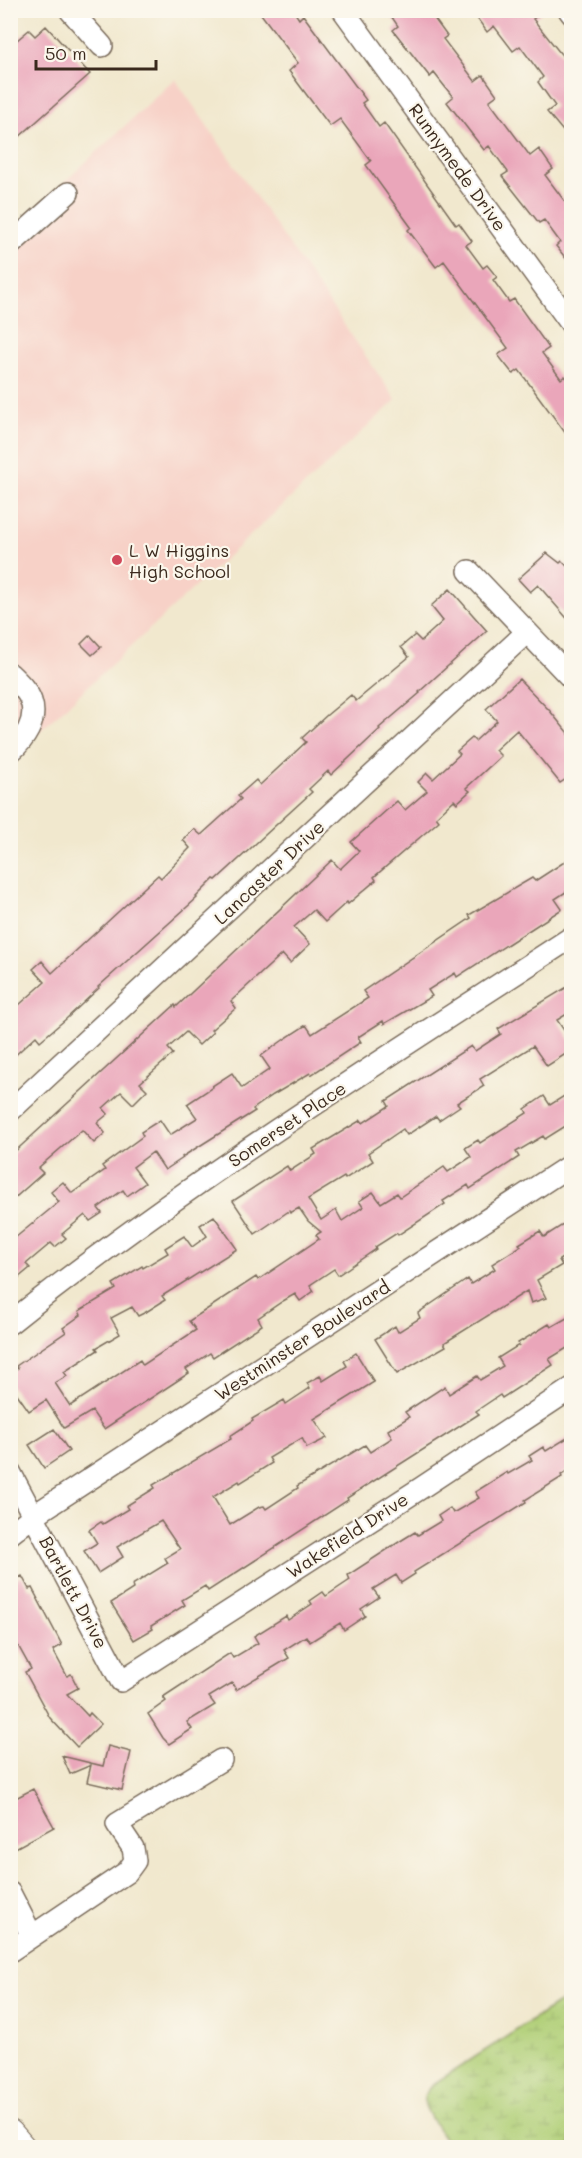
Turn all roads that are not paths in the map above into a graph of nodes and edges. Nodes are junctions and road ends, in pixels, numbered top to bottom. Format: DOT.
graph roads {
  1 [pos="70,10"];
  2 [pos="343,10"];
  3 [pos="569,10"];
  4 [pos="572,14"];
  5 [pos="102,46"];
  6 [pos="68,193"];
  7 [pos="10,245"];
  8 [pos="572,325"];
  9 [pos="469,571"];
  10 [pos="527,633"];
  11 [pos="10,674"];
  12 [pos="572,679"];
  13 [pos="10,752"];
  14 [pos="572,937"];
  15 [pos="10,1111"];
  16 [pos="572,1164"];
  17 [pos="10,1323"];
  18 [pos="572,1388"];
  19 [pos="10,1472"];
  20 [pos="33,1516"];
  21 [pos="10,1525"];
  22 [pos="10,1534"];
  23 [pos="122,1680"];
  24 [pos="221,1760"];
  25 [pos="10,1893"];
  26 [pos="32,1936"];
  27 [pos="10,1951"];
  28 [pos="10,2133"];
  29 [pos="22,2148"];
  1 -- 5 [label="street"];
  2 -- 8 [label="street, Runnymede Drive"];
  3 -- 4 [label="street"];
  6 -- 7 [label="street"];
  9 -- 10 [label="street"];
  10 -- 12 [label="street"];
  10 -- 15 [label="street, Lancaster Drive"];
  11 -- 13 [label="street"];
  14 -- 17 [label="street, Somerset Place"];
  16 -- 20 [label="street, Westminster Boulevard"];
  18 -- 23 [label="street, Wakefield Drive"];
  19 -- 20 [label="street, Bartlett Drive"];
  20 -- 21 [label="street, Westminster Boulevard"];
  20 -- 22 [label="street, Westminster Boulevard"];
  20 -- 23 [label="street, Bartlett Drive"];
  24 -- 26 [label="street"];
  25 -- 26 [label="street"];
  26 -- 27 [label="street"];
  28 -- 29 [label="main road"];
}
